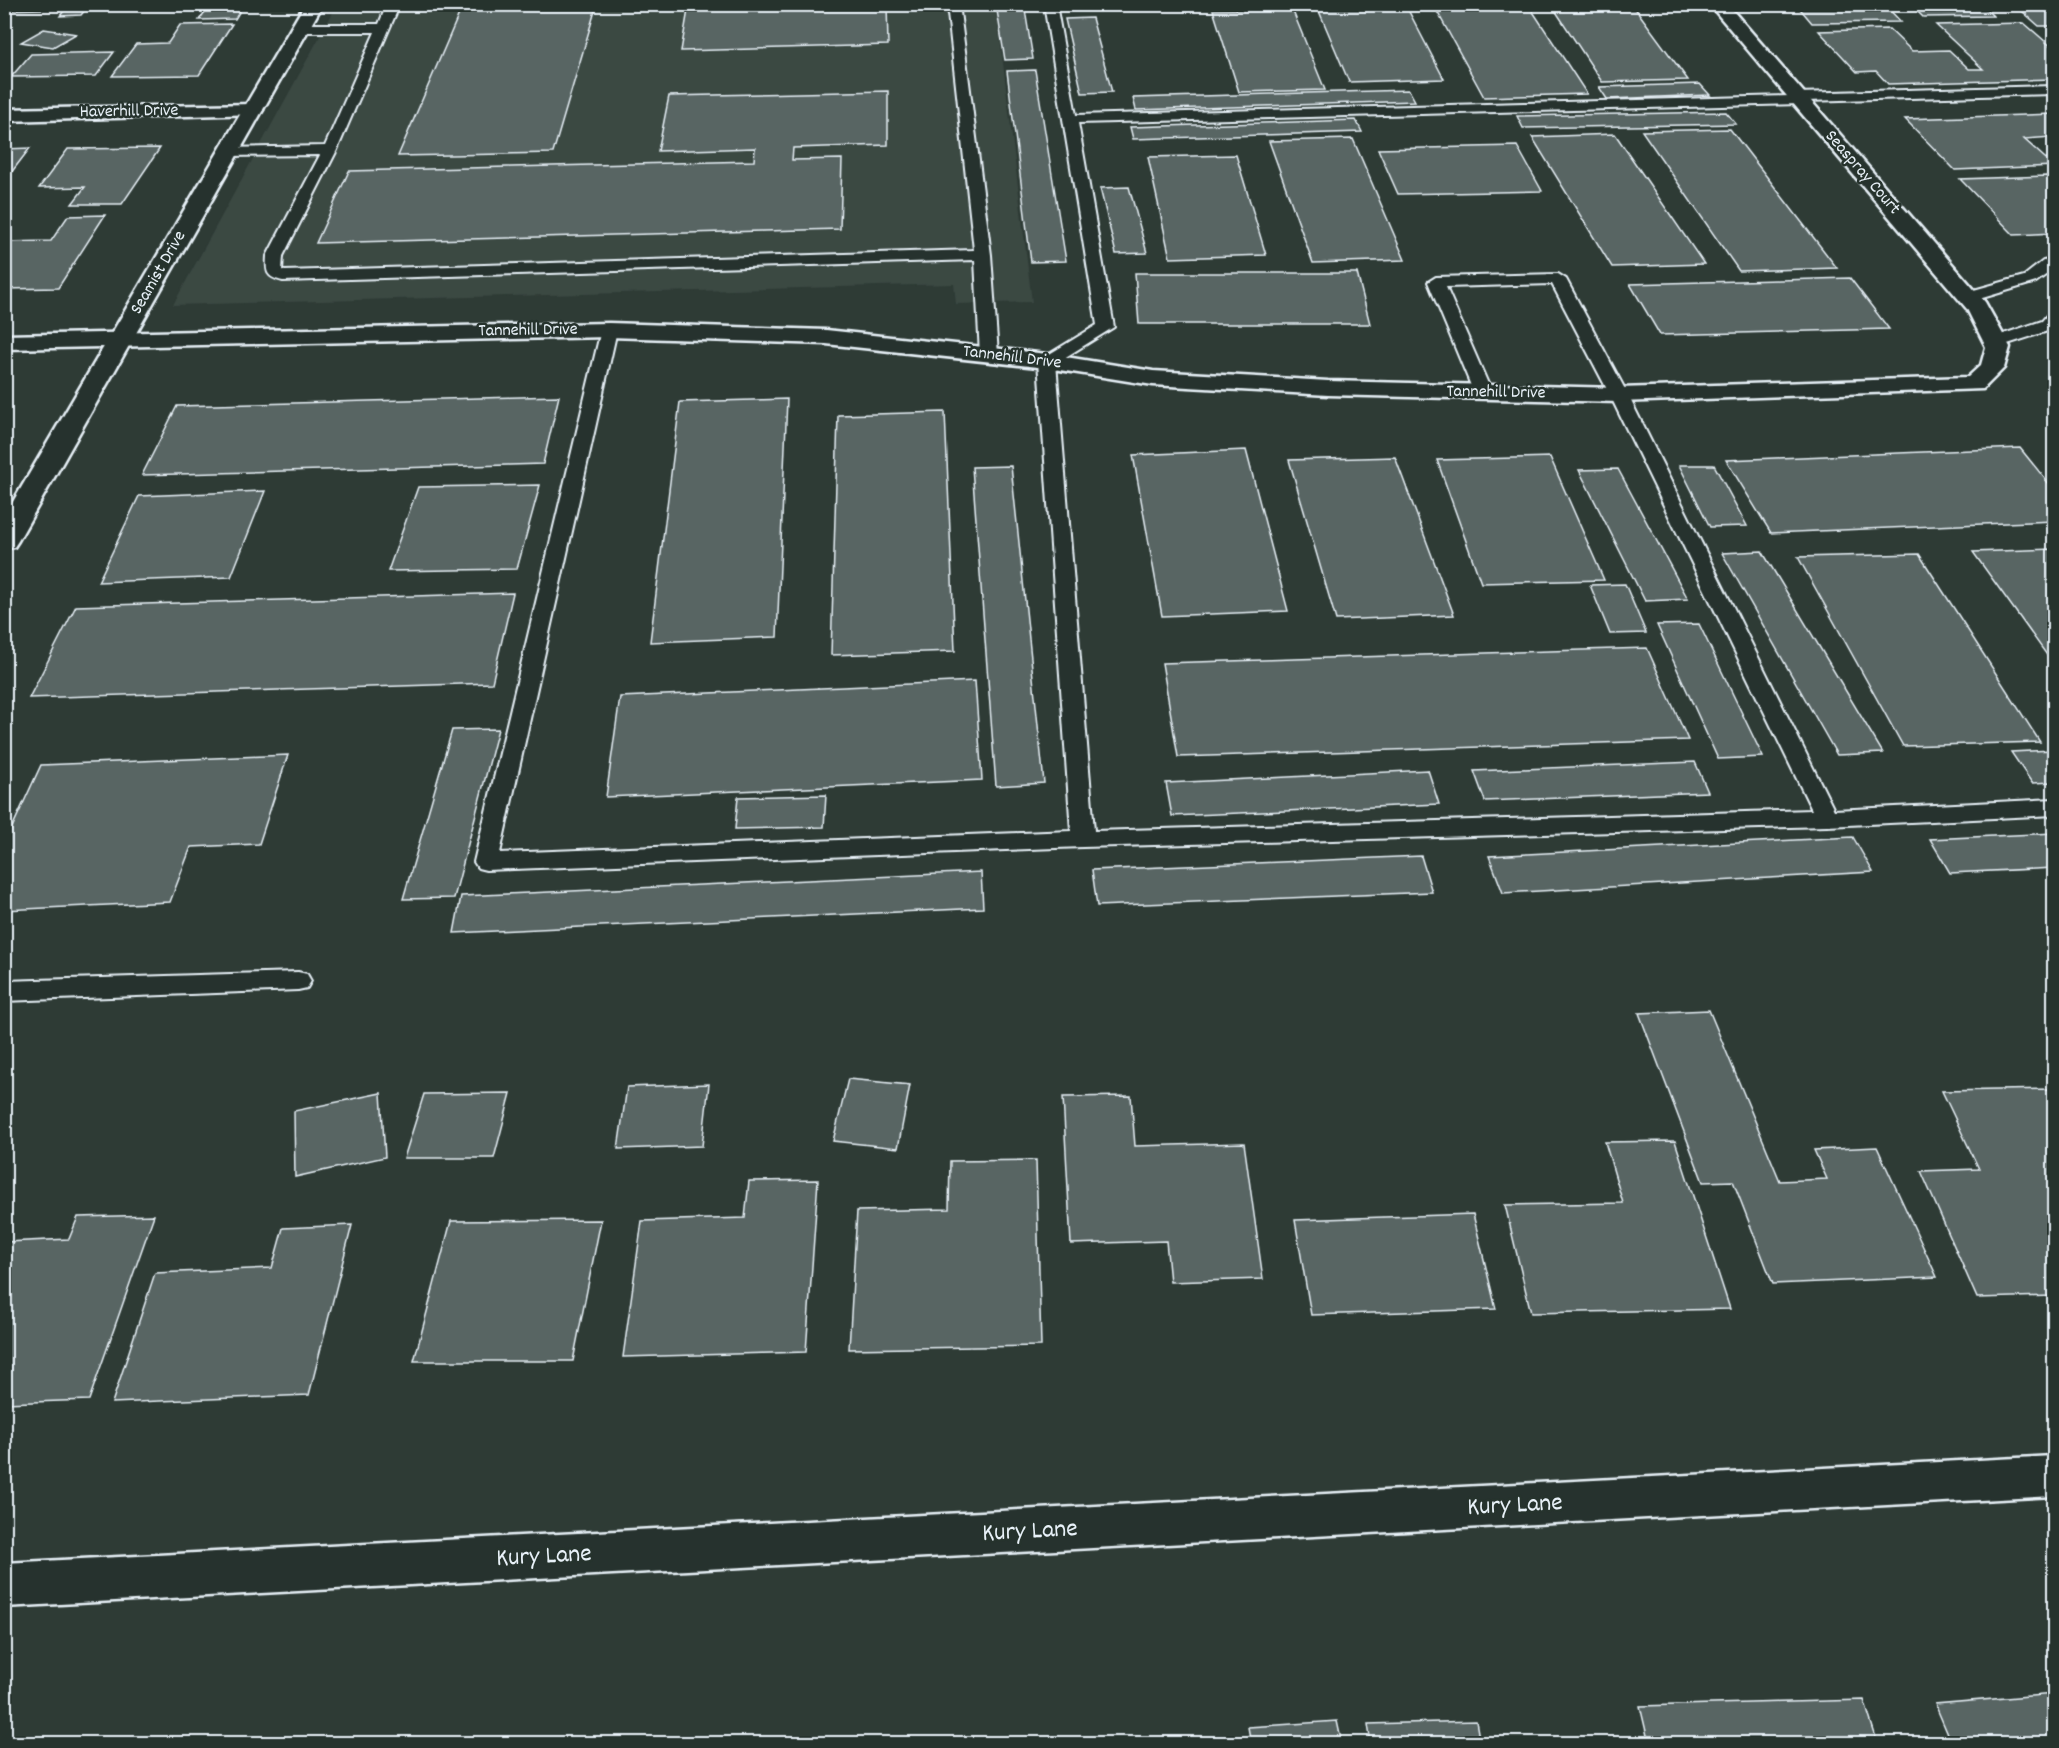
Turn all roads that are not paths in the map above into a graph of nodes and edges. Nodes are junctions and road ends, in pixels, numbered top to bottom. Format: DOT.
graph roads {
  1 [pos="314,4"];
  2 [pos="394,4"];
  3 [pos="953,4"];
  4 [pos="1050,4"];
  5 [pos="1717,4"];
  6 [pos="384,27"];
  7 [pos="300,28"];
  8 [pos="2055,90"];
  9 [pos="1799,99"];
  10 [pos="253,110"];
  11 [pos="4,115"];
  12 [pos="1068,119"];
  13 [pos="330,150"];
  14 [pos="228,152"];
  15 [pos="983,255"];
  16 [pos="2055,264"];
  17 [pos="1969,297"];
  18 [pos="2055,318"];
  19 [pos="609,330"];
  20 [pos="121,339"];
  21 [pos="4,342"];
  22 [pos="1997,345"];
  23 [pos="989,355"];
  24 [pos="1047,361"];
  25 [pos="1484,393"];
  26 [pos="1619,395"];
  27 [pos="4,541"];
  28 [pos="2055,807"];
  29 [pos="1827,818"];
  30 [pos="1083,839"];
  31 [pos="298,981"];
  32 [pos="4,992"];
  33 [pos="2055,1476"];
  34 [pos="4,1585"];
  1 -- 7 [label="street, Seamist Drive"];
  2 -- 6 [label="lane"];
  3 -- 15 [label="lane"];
  4 -- 12 [label="lane"];
  5 -- 9 [label="street, Seaspray Court"];
  6 -- 7 [label="lane"];
  6 -- 13 [label="lane"];
  7 -- 10 [label="street, Seamist Drive"];
  8 -- 9 [label="lane"];
  9 -- 12 [label="lane"];
  9 -- 17 [label="street, Seaspray Court"];
  10 -- 11 [label="street, Haverhill Drive"];
  10 -- 14 [label="street, Seamist Drive"];
  12 -- 24 [label="lane"];
  13 -- 14 [label="lane"];
  13 -- 15 [label="lane"];
  14 -- 20 [label="street, Seamist Drive"];
  15 -- 23 [label="lane"];
  16 -- 17 [label="lane"];
  17 -- 22 [label="street, Seaspray Court"];
  18 -- 22 [label="lane"];
  19 -- 20 [label="street, Tannehill Drive"];
  19 -- 23 [label="street, Tannehill Drive"];
  19 -- 30 [label="lane"];
  20 -- 21 [label="street, Tannehill Drive"];
  20 -- 27 [label="street, Seamist Drive"];
  22 -- 26 [label="street, Tannehill Drive"];
  23 -- 24 [label="street, Tannehill Drive"];
  24 -- 25 [label="street, Tannehill Drive"];
  24 -- 30 [label="lane"];
  25 -- 26 [label="street, Tannehill Drive"];
  25 -- 26 [label="lane"];
  26 -- 29 [label="lane"];
  28 -- 29 [label="lane"];
  29 -- 30 [label="lane"];
  31 -- 32 [label="lane"];
  33 -- 34 [label="street, Kury Lane"];
}
